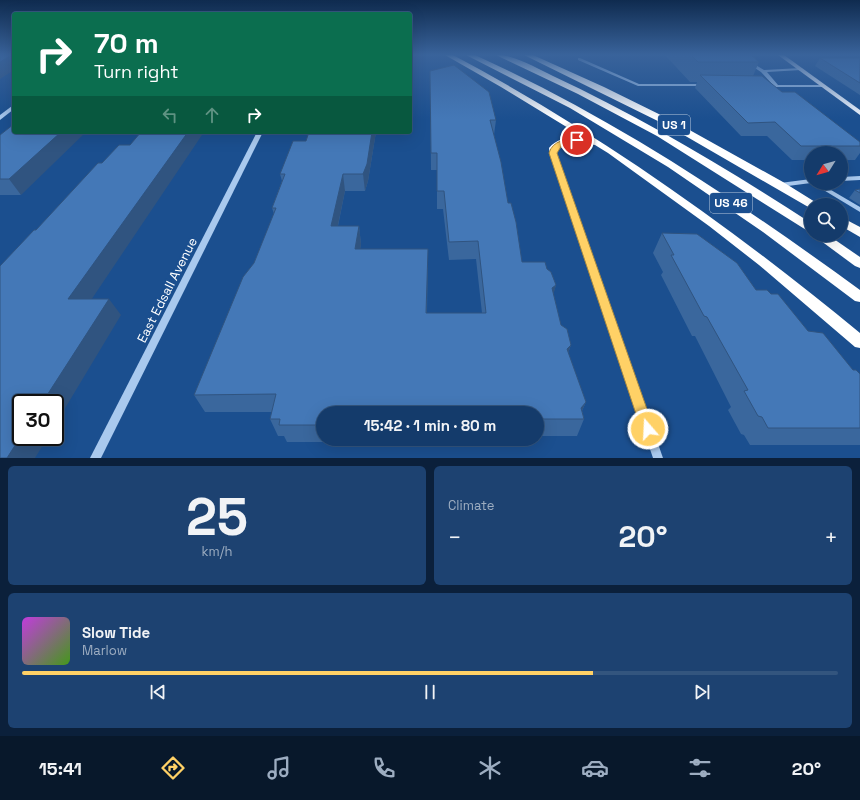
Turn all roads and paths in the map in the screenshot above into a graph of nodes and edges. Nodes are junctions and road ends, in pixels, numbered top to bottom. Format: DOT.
graph roads {
  1 [pos="488,76"];
  2 [pos="517,76"];
  3 [pos="549,76"];
  4 [pos="576,76"];
  5 [pos="618,76"];
  6 [pos="768,76"];
  7 [pos="811,76"];
  8 [pos="715,85"];
  9 [pos="762,86"];
  10 [pos="777,86"];
  11 [pos="824,86"];
  12 [pos="12,109"];
  13 [pos="860,113"];
  14 [pos="0,118"];
  15 [pos="259,134"];
  16 [pos="602,145"];
  17 [pos="553,153"];
  18 [pos="860,178"];
  19 [pos="848,179"];
  20 [pos="804,182"];
  21 [pos="780,185"];
  22 [pos="827,190"];
  23 [pos="804,199"];
  24 [pos="860,210"];
  25 [pos="804,224"];
  26 [pos="848,225"];
  27 [pos="860,233"];
  28 [pos="830,242"];
  29 [pos="860,263"];
  30 [pos="860,296"];
  31 [pos="860,342"];
  32 [pos="95,458"];
  33 [pos="658,458"];
  1 -- 16 [label="highway"];
  2 -- 30 [label="highway, US 46"];
  3 -- 25 [label="highway, US 46"];
  4 -- 21 [label="highway, US 1"];
  5 -- 8 [label="street"];
  6 -- 10 [label="street"];
  7 -- 11 [label="main road"];
  9 -- 10 [label="street"];
  10 -- 11 [label="street"];
  11 -- 13 [label="main road"];
  12 -- 14 [label="street"];
  15 -- 32 [label="street, East Edsall Avenue"];
  16 -- 17 [label="highway"];
  16 -- 31 [label="highway"];
  17 -- 33 [label="street"];
  18 -- 19 [label="street"];
  20 -- 21 [label="street"];
  21 -- 23 [label="highway, US 1"];
  22 -- 24 [label="street"];
  26 -- 27 [label="highway"];
  28 -- 29 [label="highway"];
}
